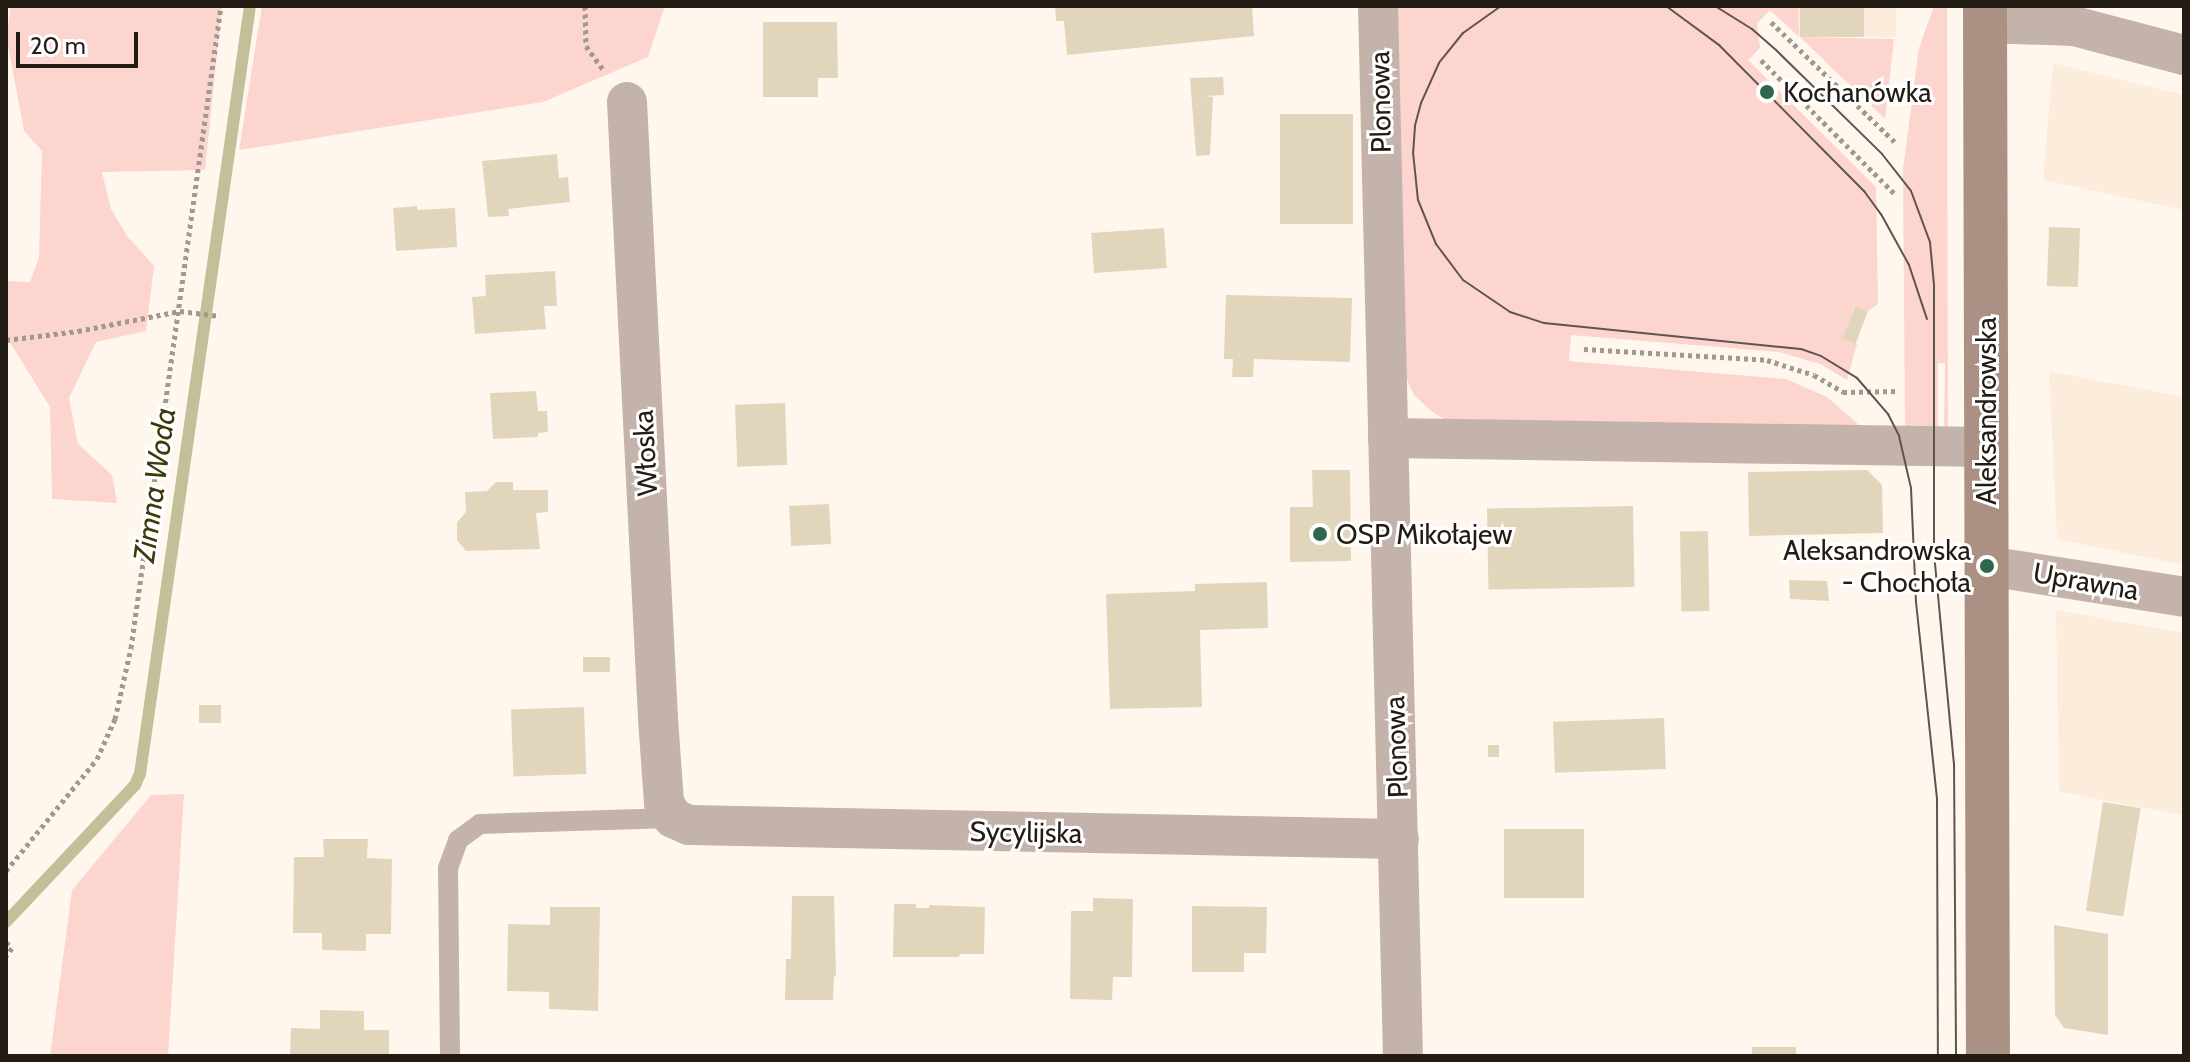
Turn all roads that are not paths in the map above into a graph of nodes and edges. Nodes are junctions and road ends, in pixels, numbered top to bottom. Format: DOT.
graph roads {
  1 [pos="1378,6"];
  2 [pos="1985,15"];
  3 [pos="2184,55"];
  4 [pos="627,102"];
  5 [pos="1388,438"];
  6 [pos="1986,447"];
  7 [pos="1987,566"];
  8 [pos="2184,597"];
  9 [pos="669,810"];
  10 [pos="1399,839"];
  11 [pos="450,1056"];
  12 [pos="1403,1056"];
  13 [pos="1988,1056"];
  1 -- 5 [label="street, Plonowa"];
  2 -- 3 [label="street"];
  2 -- 6 [label="main road, Aleksandrowska"];
  4 -- 9 [label="street, Włoska"];
  5 -- 6 [label="street"];
  5 -- 10 [label="street, Plonowa"];
  6 -- 7 [label="main road, Aleksandrowska"];
  7 -- 8 [label="street, Uprawna"];
  7 -- 13 [label="main road, Aleksandrowska"];
  9 -- 10 [label="street, Sycylijska"];
  9 -- 11 [label="lane"];
  10 -- 12 [label="street, Plonowa"];
}
